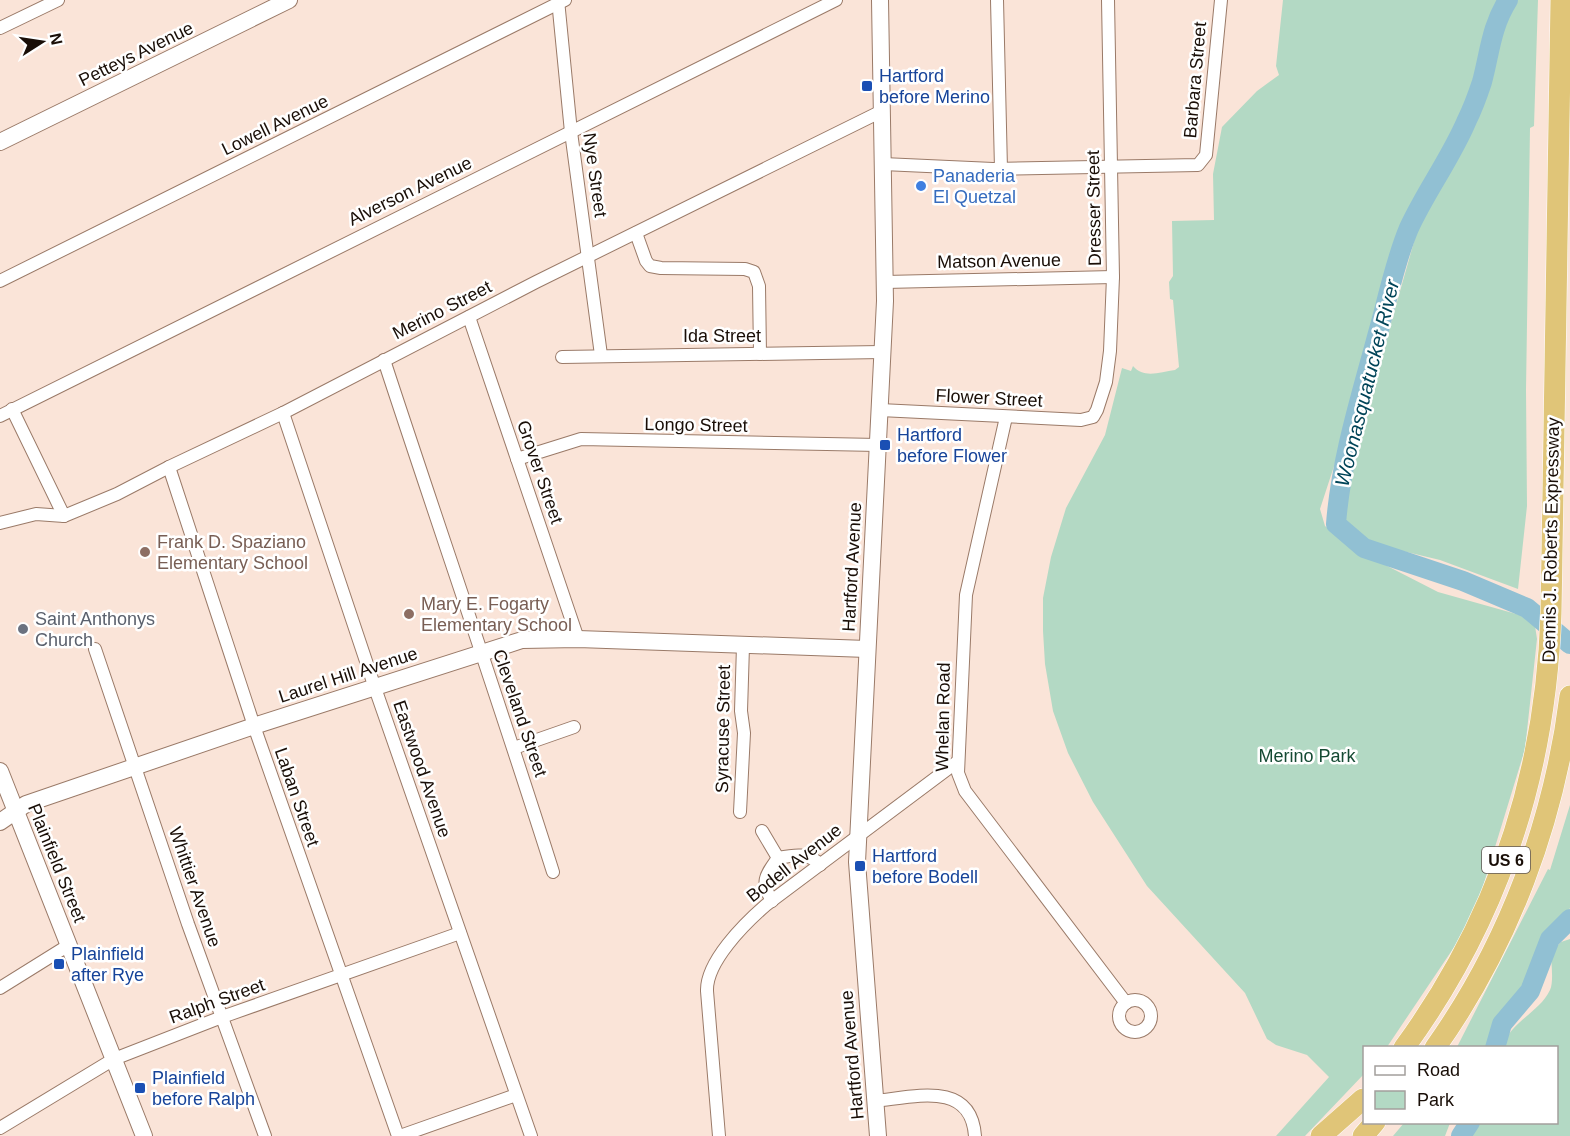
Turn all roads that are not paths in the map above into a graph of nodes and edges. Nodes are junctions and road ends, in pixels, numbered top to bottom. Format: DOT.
graph roads {
  1 [pos="58,0"];
  2 [pos="289,0"];
  3 [pos="836,0"];
  4 [pos="880,0"];
  5 [pos="997,0"];
  6 [pos="1108,0"];
  7 [pos="1221,0"];
  8 [pos="1561,0"];
  9 [pos="561,1"];
  10 [pos="0,28"];
  11 [pos="882,111"];
  12 [pos="571,132"];
  13 [pos="0,142"];
  14 [pos="883,164"];
  15 [pos="1111,166"];
  16 [pos="1001,169"];
  17 [pos="636,233"];
  18 [pos="588,256"];
  19 [pos="1113,277"];
  20 [pos="0,281"];
  21 [pos="885,282"];
  22 [pos="469,317"];
  23 [pos="882,352"];
  24 [pos="760,354"];
  25 [pos="601,355"];
  26 [pos="562,357"];
  27 [pos="384,360"];
  28 [pos="12,410"];
  29 [pos="880,410"];
  30 [pos="283,413"];
  31 [pos="1095,414"];
  32 [pos="0,416"];
  33 [pos="1006,417"];
  34 [pos="878,445"];
  35 [pos="517,459"];
  36 [pos="169,467"];
  37 [pos="64,516"];
  38 [pos="0,523"];
  39 [pos="578,639"];
  40 [pos="743,646"];
  41 [pos="95,649"];
  42 [pos="867,650"];
  43 [pos="480,652"];
  44 [pos="375,688"];
  45 [pos="1570,696"];
  46 [pos="254,726"];
  47 [pos="574,727"];
  48 [pos="514,748"];
  49 [pos="957,762"];
  50 [pos="135,767"];
  51 [pos="0,771"];
  52 [pos="16,811"];
  53 [pos="740,812"];
  54 [pos="0,822"];
  55 [pos="762,831"];
  56 [pos="858,837"];
  57 [pos="778,858"];
  58 [pos="820,865"];
  59 [pos="554,872"];
  60 [pos="772,901"];
  61 [pos="460,933"];
  62 [pos="69,945"];
  63 [pos="341,975"];
  64 [pos="0,988"];
  65 [pos="1126,1003"];
  66 [pos="222,1017"];
  67 [pos="1405,1046"];
  68 [pos="1436,1046"];
  69 [pos="114,1059"];
  70 [pos="516,1095"];
  71 [pos="1363,1099"];
  72 [pos="1363,1099"];
  73 [pos="875,1101"];
  74 [pos="1374,1124"];
  75 [pos="0,1128"];
  76 [pos="144,1136"];
  77 [pos="265,1136"];
  78 [pos="399,1136"];
  79 [pos="531,1136"];
  80 [pos="719,1136"];
  81 [pos="878,1136"];
  82 [pos="975,1136"];
  83 [pos="1321,1136"];
  84 [pos="1329,1136"];
  85 [pos="1364,1136"];
  1 -- 10 [label="street"];
  2 -- 13 [label="main road, Petteys Avenue"];
  3 -- 12 [label="street, Alverson Avenue"];
  4 -- 11 [label="main road, Hartford Avenue"];
  5 -- 16 [label="street"];
  6 -- 15 [label="street, Dresser Street"];
  7 -- 15 [label="street, Barbara Street"];
  8 -- 67 [label="highway, Dennis J. Roberts Expressway / US 6"];
  9 -- 12 [label="street, Nye Street"];
  9 -- 20 [label="street, Lowell Avenue"];
  11 -- 14 [label="main road, Hartford Avenue"];
  11 -- 17 [label="street, Merino Street"];
  12 -- 18 [label="street, Nye Street"];
  12 -- 28 [label="street, Alverson Avenue"];
  14 -- 16 [label="street"];
  14 -- 21 [label="main road, Hartford Avenue"];
  15 -- 16 [label="street"];
  15 -- 19 [label="street, Dresser Street"];
  17 -- 18 [label="street, Merino Street"];
  17 -- 24 [label="street"];
  18 -- 22 [label="street, Merino Street"];
  18 -- 25 [label="street, Nye Street"];
  19 -- 21 [label="street, Matson Avenue"];
  19 -- 31 [label="street, Dresser Street"];
  21 -- 23 [label="main road, Hartford Avenue"];
  22 -- 27 [label="street, Merino Street"];
  22 -- 35 [label="street, Grover Street"];
  23 -- 24 [label="street, Ida Street"];
  23 -- 29 [label="main road, Hartford Avenue"];
  24 -- 25 [label="street, Ida Street"];
  25 -- 26 [label="street, Ida Street"];
  27 -- 30 [label="street, Merino Street"];
  27 -- 43 [label="street, Cleveland Street"];
  28 -- 32 [label="street, Alverson Avenue"];
  28 -- 37 [label="street"];
  29 -- 33 [label="street, Flower Street"];
  29 -- 34 [label="main road, Hartford Avenue"];
  30 -- 36 [label="street, Merino Street"];
  30 -- 44 [label="street, Eastwood Avenue"];
  31 -- 33 [label="street, Flower Street"];
  33 -- 49 [label="street, Whelan Road"];
  34 -- 35 [label="street, Longo Street"];
  34 -- 42 [label="main road, Hartford Avenue"];
  35 -- 39 [label="street, Grover Street"];
  36 -- 37 [label="street, Merino Street"];
  36 -- 46 [label="street, Laban Street"];
  37 -- 38 [label="street, Merino Street"];
  39 -- 40 [label="main road, Laurel Hill Avenue"];
  39 -- 43 [label="main road, Laurel Hill Avenue"];
  40 -- 42 [label="main road, Laurel Hill Avenue"];
  40 -- 53 [label="street, Syracuse Street"];
  41 -- 50 [label="street, Whittier Avenue"];
  42 -- 56 [label="main road, Hartford Avenue"];
  43 -- 44 [label="main road, Laurel Hill Avenue"];
  43 -- 48 [label="street, Cleveland Street"];
  44 -- 46 [label="main road, Laurel Hill Avenue"];
  44 -- 61 [label="street, Eastwood Avenue"];
  45 -- 68 [label="highway, US 6"];
  46 -- 50 [label="main road, Laurel Hill Avenue"];
  46 -- 63 [label="street, Laban Street"];
  47 -- 48 [label="street"];
  48 -- 59 [label="street, Cleveland Street"];
  49 -- 56 [label="street, Bodell Avenue"];
  49 -- 65 [label="street, Whelan Road"];
  50 -- 52 [label="main road, Laurel Hill Avenue"];
  50 -- 66 [label="street, Whittier Avenue"];
  51 -- 52 [label="main road, Plainfield Street"];
  52 -- 54 [label="main road, Laurel Hill Avenue"];
  52 -- 62 [label="main road, Plainfield Street"];
  55 -- 57 [label="street"];
  56 -- 58 [label="street, Bodell Avenue"];
  56 -- 73 [label="main road, Hartford Avenue"];
  57 -- 58 [label="street"];
  57 -- 60 [label="street"];
  58 -- 60 [label="street, Bodell Avenue"];
  60 -- 80 [label="street, Bodell Avenue"];
  61 -- 63 [label="street, Ralph Street"];
  61 -- 70 [label="street, Eastwood Avenue"];
  62 -- 64 [label="street"];
  62 -- 69 [label="main road, Plainfield Street"];
  63 -- 66 [label="street, Ralph Street"];
  63 -- 78 [label="street, Laban Street"];
  66 -- 69 [label="street, Ralph Street"];
  66 -- 77 [label="street, Whittier Avenue"];
  69 -- 75 [label="street, Ralph Street"];
  69 -- 76 [label="main road, Plainfield Street"];
  70 -- 78 [label="street"];
  70 -- 79 [label="street, Eastwood Avenue"];
  71 -- 83 [label="highway"];
  72 -- 84 [label="highway"];
  73 -- 81 [label="main road, Hartford Avenue"];
  73 -- 82 [label="street"];
  74 -- 85 [label="highway"];
}
